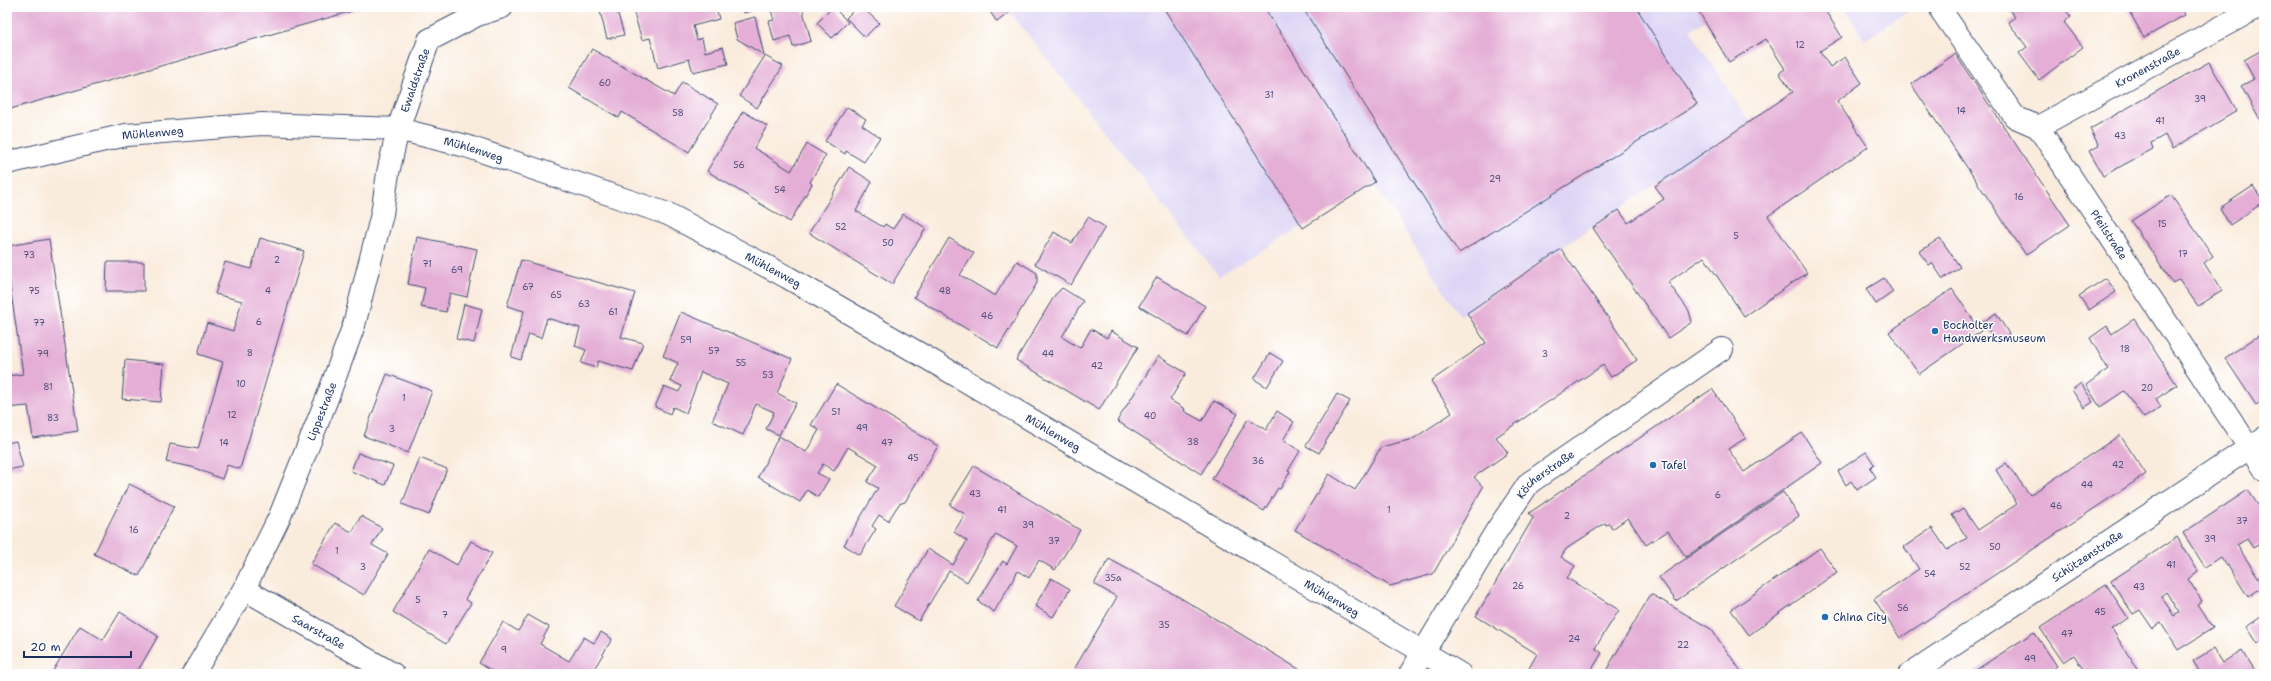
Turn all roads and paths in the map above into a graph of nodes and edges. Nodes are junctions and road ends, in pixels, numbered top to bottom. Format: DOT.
graph roads {
  1 [pos="502,7"];
  2 [pos="2258,7"];
  3 [pos="1942,12"];
  4 [pos="2038,127"];
  5 [pos="398,129"];
  6 [pos="7,163"];
  7 [pos="1722,349"];
  8 [pos="2256,443"];
  9 [pos="2264,470"];
  10 [pos="244,589"];
  11 [pos="1422,652"];
  12 [pos="193,674"];
  13 [pos="393,674"];
  14 [pos="1410,674"];
  15 [pos="1460,674"];
  16 [pos="1910,674"];
  1 -- 5 [label="street, Ewaldstraße"];
  2 -- 4 [label="street, Kronenstraße"];
  3 -- 4 [label="street"];
  4 -- 8 [label="street, Pfeilstraße"];
  5 -- 6 [label="street, Mühlenweg"];
  5 -- 10 [label="street, Lippestraße"];
  5 -- 11 [label="street, Mühlenweg"];
  7 -- 11 [label="street, Köcherstraße"];
  8 -- 9 [label="street, Pfeilstraße"];
  8 -- 16 [label="street, Schützenstraße"];
  10 -- 12 [label="street, Lippestraße"];
  10 -- 13 [label="street, Saarstraße"];
  11 -- 14 [label="street, Köcherstraße"];
  11 -- 15 [label="street, Mühlenweg"];
}
